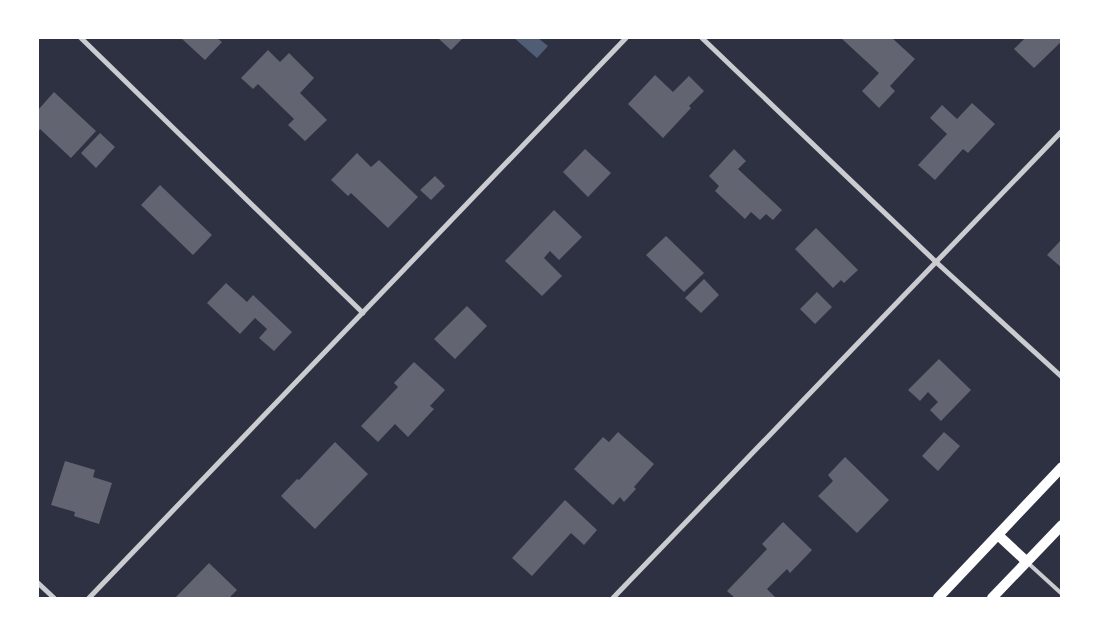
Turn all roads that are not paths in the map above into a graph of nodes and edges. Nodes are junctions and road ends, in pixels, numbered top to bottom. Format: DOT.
graph roads {
  1 [pos="81,38"];
  2 [pos="626,38"];
  3 [pos="702,38"];
  4 [pos="1062,131"];
  5 [pos="936,262"];
  6 [pos="362,313"];
  7 [pos="1062,377"];
  8 [pos="1062,467"];
  9 [pos="1062,525"];
  10 [pos="998,535"];
  11 [pos="1027,562"];
  12 [pos="38,583"];
  13 [pos="1062,594"];
  14 [pos="54,598"];
  15 [pos="88,598"];
  16 [pos="613,598"];
  17 [pos="938,598"];
  18 [pos="992,598"];
  1 -- 6 [label="street"];
  2 -- 6 [label="street"];
  3 -- 5 [label="street"];
  4 -- 5 [label="street"];
  5 -- 7 [label="street"];
  5 -- 16 [label="street"];
  6 -- 15 [label="street"];
  8 -- 10 [label="main road"];
  9 -- 11 [label="main road"];
  10 -- 11 [label="main road"];
  10 -- 17 [label="main road"];
  11 -- 13 [label="lane"];
  11 -- 18 [label="main road"];
  12 -- 14 [label="street"];
}
